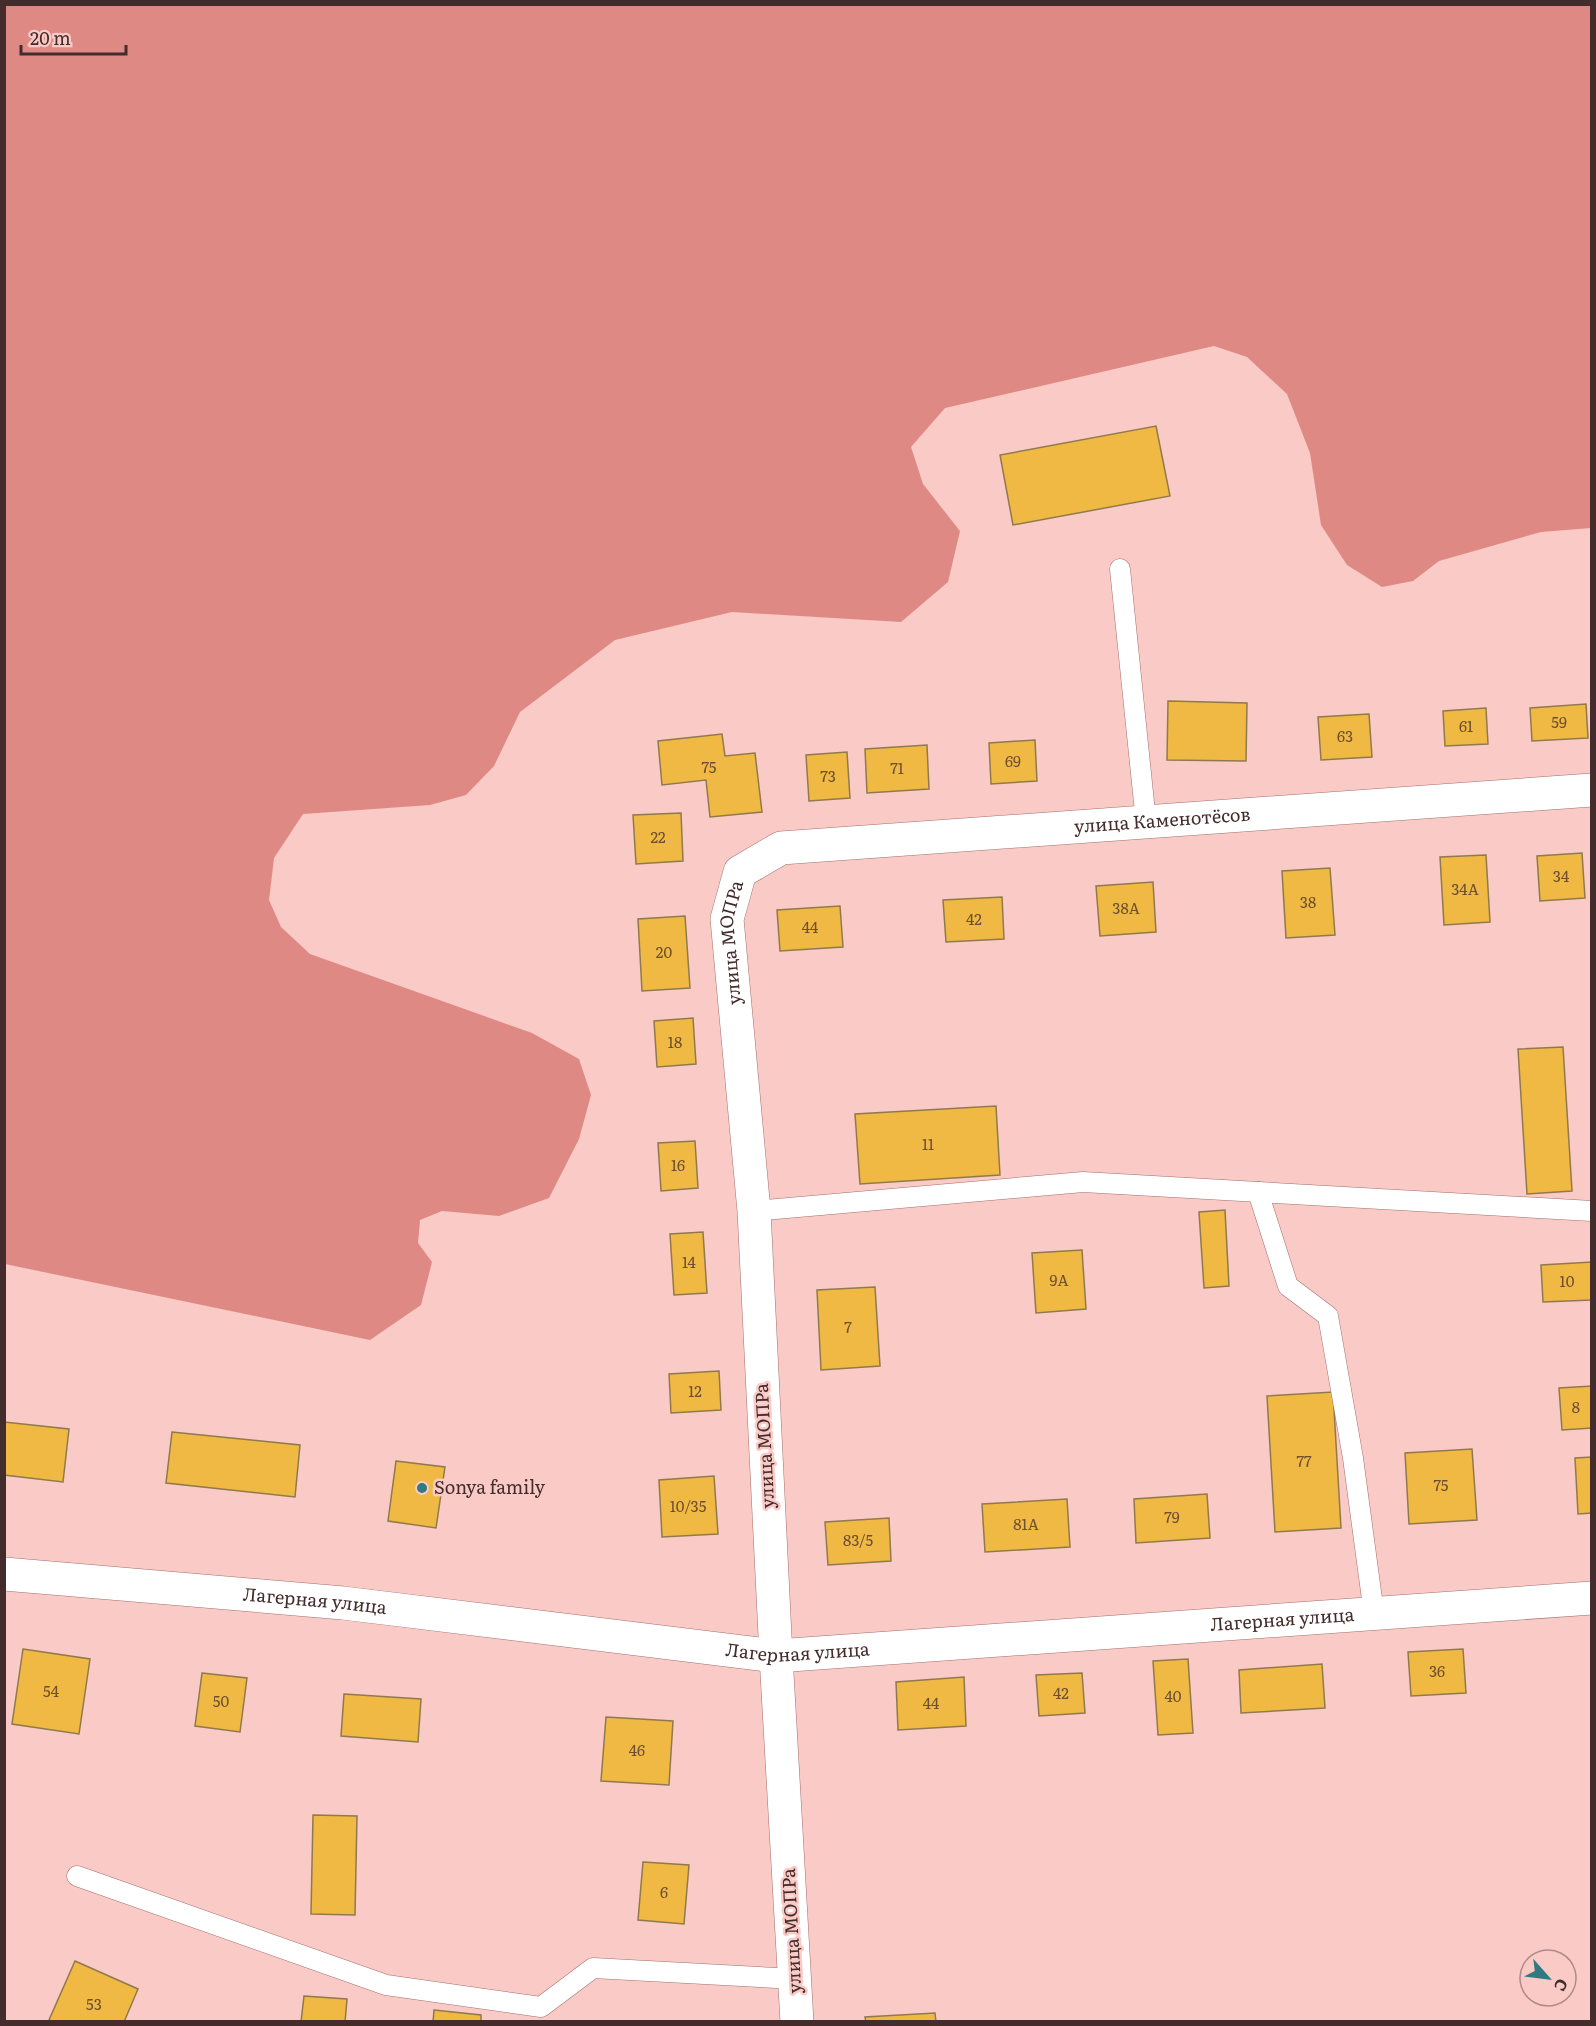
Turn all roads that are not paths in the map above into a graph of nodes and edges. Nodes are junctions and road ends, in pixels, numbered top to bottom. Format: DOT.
graph roads {
  1 [pos="1120,569"];
  2 [pos="1592,790"];
  3 [pos="1146,822"];
  4 [pos="740,872"];
  5 [pos="1258,1192"];
  6 [pos="754,1211"];
  7 [pos="1592,1211"];
  8 [pos="4,1574"];
  9 [pos="1592,1598"];
  10 [pos="1374,1614"];
  11 [pos="776,1656"];
  12 [pos="77,1876"];
  13 [pos="795,1979"];
  14 [pos="798,2022"];
  1 -- 3 [label="lane"];
  2 -- 3 [label="street, улица Каменотёсов"];
  3 -- 4 [label="street, улица Каменотёсов"];
  4 -- 6 [label="street, улица МОПРа"];
  5 -- 6 [label="lane"];
  5 -- 7 [label="lane"];
  5 -- 10 [label="lane"];
  6 -- 11 [label="street, улица МОПРа"];
  8 -- 11 [label="street, Лагерная улица"];
  9 -- 10 [label="street, Лагерная улица"];
  10 -- 11 [label="street, Лагерная улица"];
  11 -- 13 [label="street, улица МОПРа"];
  12 -- 13 [label="lane"];
  13 -- 14 [label="street, улица МОПРа"];
}
